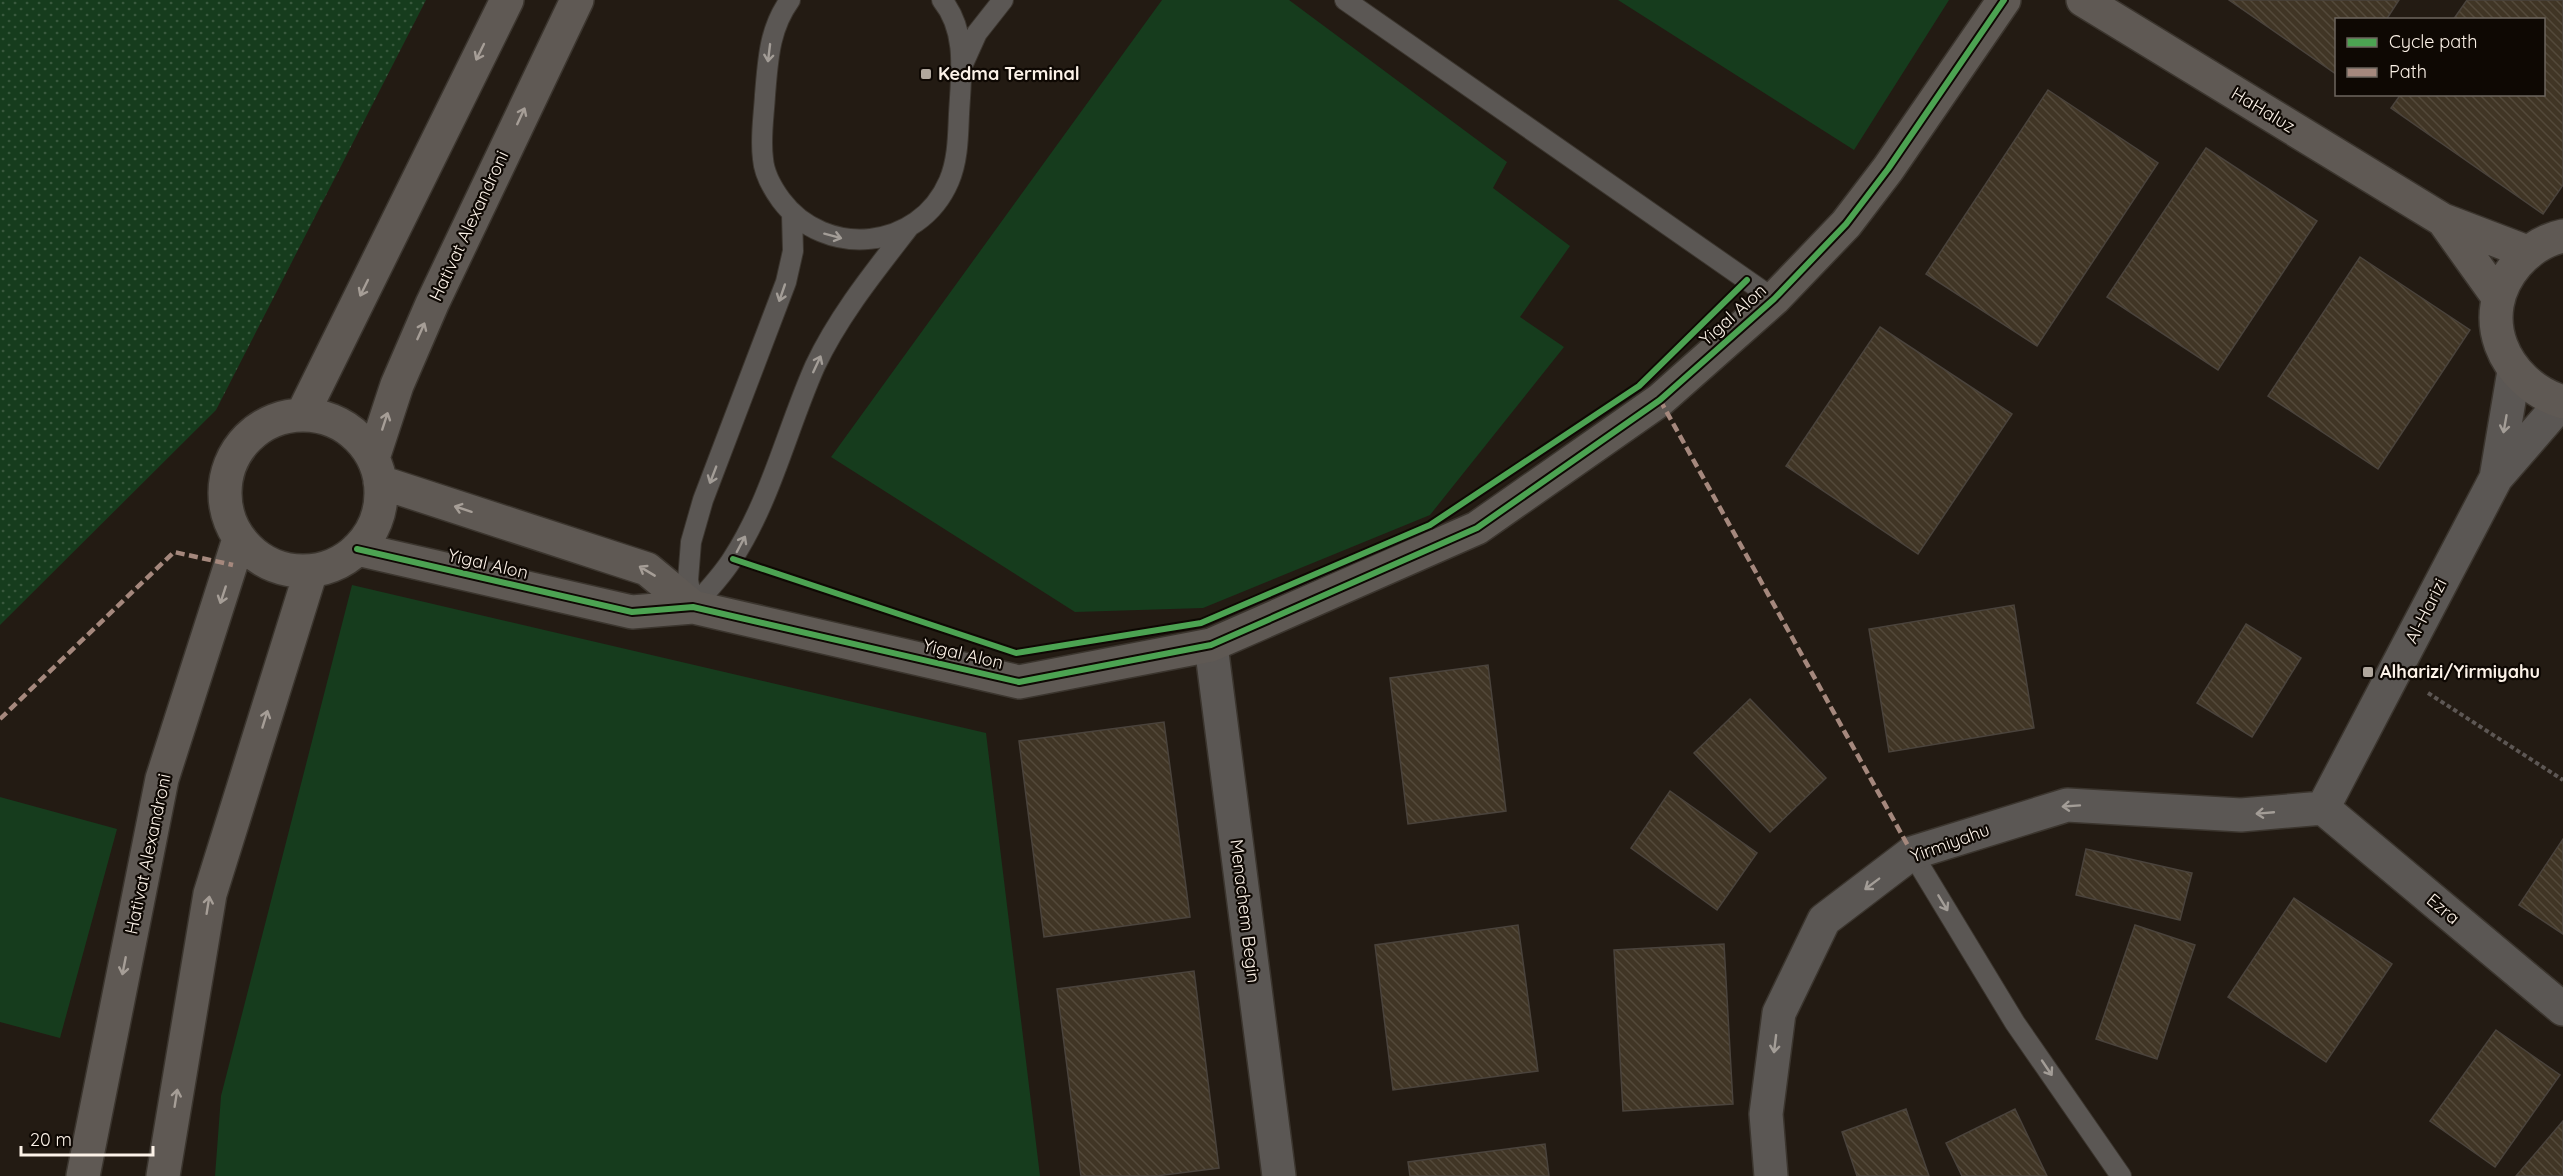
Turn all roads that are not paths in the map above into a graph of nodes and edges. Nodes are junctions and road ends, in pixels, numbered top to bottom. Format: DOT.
graph roads {
  1 [pos="507,0"];
  2 [pos="577,0"];
  3 [pos="790,0"];
  4 [pos="942,0"];
  5 [pos="1003,0"];
  6 [pos="1345,0"];
  7 [pos="2004,0"];
  8 [pos="2083,0"];
  9 [pos="962,66"];
  10 [pos="792,214"];
  11 [pos="2443,220"];
  12 [pos="909,227"];
  13 [pos="2563,236"];
  14 [pos="2527,252"];
  15 [pos="2498,297"];
  16 [pos="1774,299"];
  17 [pos="2514,371"];
  18 [pos="2563,402"];
  19 [pos="302,415"];
  20 [pos="376,470"];
  21 [pos="2496,478"];
  22 [pos="239,539"];
  23 [pos="357,549"];
  24 [pos="311,571"];
  25 [pos="693,607"];
  26 [pos="1211,645"];
  27 [pos="2323,808"];
  28 [pos="1912,853"];
  29 [pos="2563,1009"];
  30 [pos="83,1176"];
  31 [pos="163,1176"];
  32 [pos="1280,1176"];
  33 [pos="1771,1176"];
  34 [pos="2121,1176"];
  1 -- 19 [label="street, one-way"];
  20 -- 2 [label="street, Hativat Alexandroni, one-way"];
  3 -- 10 [label="lane, one-way"];
  4 -- 9 [label="lane"];
  5 -- 9 [label="lane"];
  6 -- 16 [label="lane"];
  7 -- 16 [label="street, Yigal Alon"];
  8 -- 11 [label="street, HaHaluz"];
  9 -- 12 [label="lane"];
  10 -- 12 [label="lane, one-way"];
  10 -- 25 [label="lane, one-way"];
  11 -- 14 [label="street, HaHaluz"];
  11 -- 15 [label="street, HaHaluz"];
  25 -- 12 [label="lane, one-way"];
  13 -- 14 [label="street"];
  14 -- 15 [label="street"];
  15 -- 17 [label="street"];
  16 -- 26 [label="street, Yigal Alon"];
  17 -- 18 [label="street"];
  17 -- 21 [label="street, Al-Harizi, one-way"];
  18 -- 21 [label="street, Al-Harizi"];
  19 -- 20 [label="street"];
  19 -- 22 [label="street"];
  20 -- 23 [label="street"];
  25 -- 20 [label="street, Yigal Alon, one-way"];
  21 -- 27 [label="street, Al-Harizi"];
  22 -- 24 [label="street"];
  22 -- 30 [label="street, Hativat Alexandroni, one-way"];
  23 -- 24 [label="street"];
  23 -- 25 [label="street, Yigal Alon"];
  31 -- 24 [label="street, one-way"];
  25 -- 26 [label="street, Yigal Alon"];
  26 -- 32 [label="street, Menachem Begin"];
  27 -- 28 [label="street, Yirmiyahu, one-way"];
  27 -- 29 [label="street, Ezra"];
  28 -- 33 [label="street, Yirmiyahu, one-way"];
  28 -- 34 [label="lane, one-way"];
}
